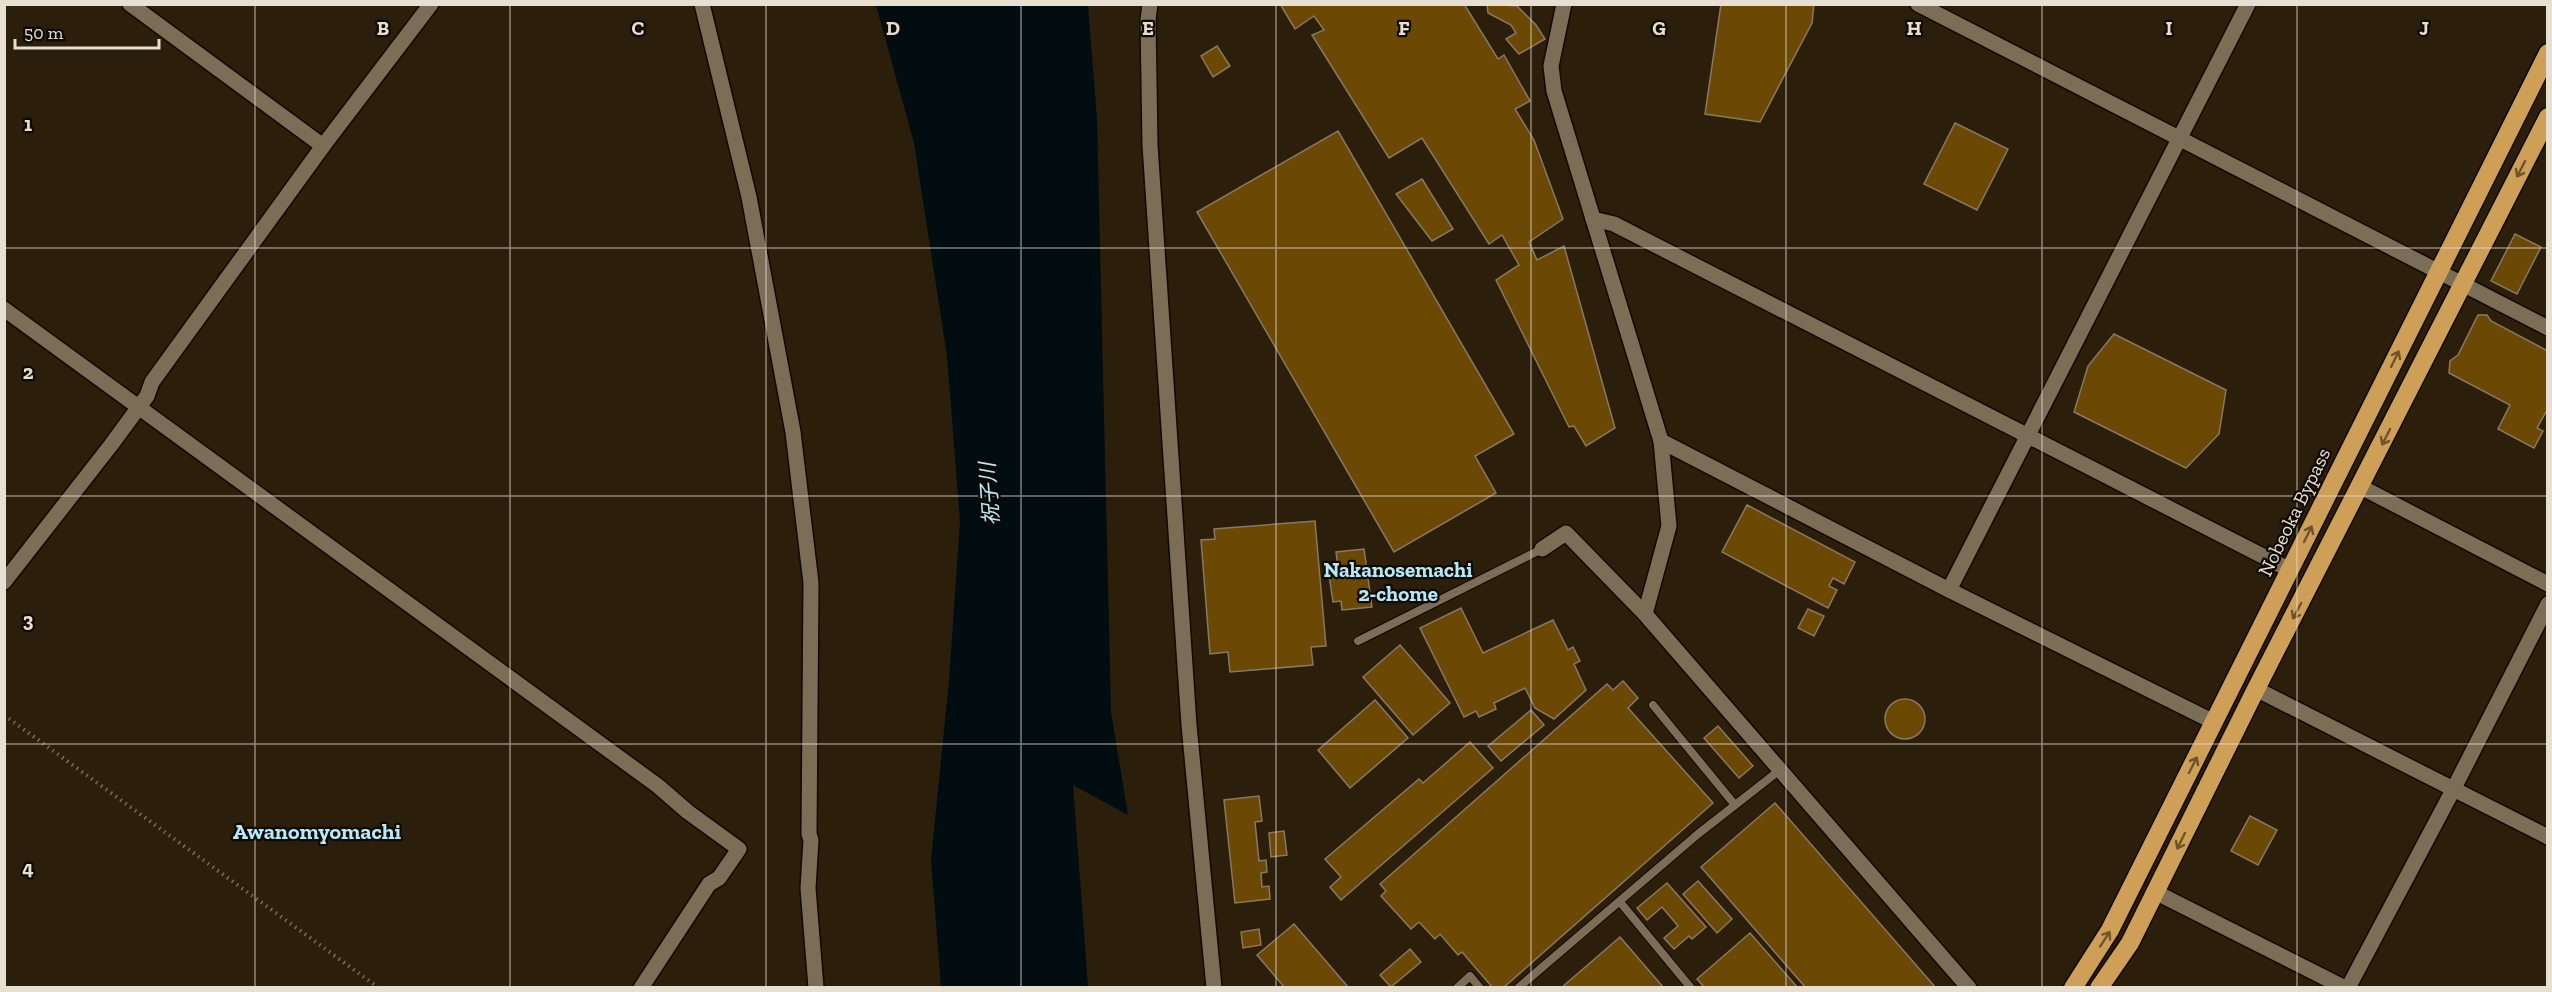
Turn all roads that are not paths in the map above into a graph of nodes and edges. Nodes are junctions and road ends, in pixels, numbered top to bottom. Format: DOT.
graph roads {
  1 [pos="130,4"];
  2 [pos="431,4"];
  3 [pos="702,4"];
  4 [pos="1150,4"];
  5 [pos="1564,4"];
  6 [pos="1918,4"];
  7 [pos="2248,4"];
  8 [pos="2547,53"];
  9 [pos="2547,117"];
  10 [pos="2181,139"];
  11 [pos="323,146"];
  12 [pos="1593,219"];
  13 [pos="2438,272"];
  14 [pos="2463,285"];
  15 [pos="4,309"];
  16 [pos="2547,328"];
  17 [pos="138,406"];
  18 [pos="2028,435"];
  19 [pos="1661,441"];
  20 [pos="2361,487"];
  21 [pos="1542,549"];
  22 [pos="2290,570"];
  23 [pos="4,582"];
  24 [pos="2547,584"];
  25 [pos="1949,590"];
  26 [pos="2547,604"];
  27 [pos="1645,614"];
  28 [pos="1358,641"];
  29 [pos="2256,689"];
  30 [pos="1653,705"];
  31 [pos="2214,722"];
  32 [pos="1780,770"];
  33 [pos="2453,790"];
  34 [pos="1735,805"];
  35 [pos="2547,837"];
  36 [pos="2155,892"];
  37 [pos="1620,902"];
  38 [pos="641,987"];
  39 [pos="816,987"];
  40 [pos="1214,987"];
  41 [pos="1457,987"];
  42 [pos="1480,987"];
  43 [pos="1518,987"];
  44 [pos="1691,987"];
  45 [pos="1969,987"];
  46 [pos="2073,987"];
  47 [pos="2099,987"];
  48 [pos="2347,987"];
  1 -- 11 [label="street"];
  2 -- 11 [label="street"];
  3 -- 39 [label="street"];
  4 -- 40 [label="street"];
  5 -- 12 [label="street"];
  6 -- 10 [label="street"];
  7 -- 10 [label="street"];
  8 -- 13 [label="highway, Nobeoka Bypass"];
  9 -- 14 [label="highway, one-way"];
  10 -- 13 [label="street"];
  10 -- 18 [label="street"];
  11 -- 17 [label="street"];
  12 -- 18 [label="street"];
  12 -- 19 [label="street"];
  13 -- 14 [label="street"];
  22 -- 13 [label="highway, Nobeoka Bypass, one-way"];
  14 -- 16 [label="street"];
  14 -- 20 [label="highway, one-way"];
  15 -- 17 [label="street"];
  17 -- 23 [label="street"];
  17 -- 38 [label="street"];
  18 -- 22 [label="street"];
  18 -- 25 [label="street"];
  19 -- 25 [label="street"];
  19 -- 27 [label="street"];
  20 -- 24 [label="street"];
  20 -- 29 [label="highway, one-way"];
  21 -- 27 [label="street"];
  21 -- 28 [label="lane"];
  22 -- 31 [label="highway, Nobeoka Bypass"];
  25 -- 31 [label="street"];
  26 -- 33 [label="street"];
  27 -- 32 [label="street"];
  29 -- 33 [label="street"];
  29 -- 36 [label="highway, one-way"];
  30 -- 34 [label="lane"];
  46 -- 31 [label="highway, Nobeoka Bypass, one-way"];
  32 -- 34 [label="lane"];
  32 -- 45 [label="street"];
  33 -- 35 [label="street"];
  33 -- 48 [label="street"];
  34 -- 37 [label="lane"];
  36 -- 47 [label="highway"];
  36 -- 48 [label="street"];
  37 -- 43 [label="lane"];
  37 -- 44 [label="lane"];
  41 -- 42 [label="lane"];
}
